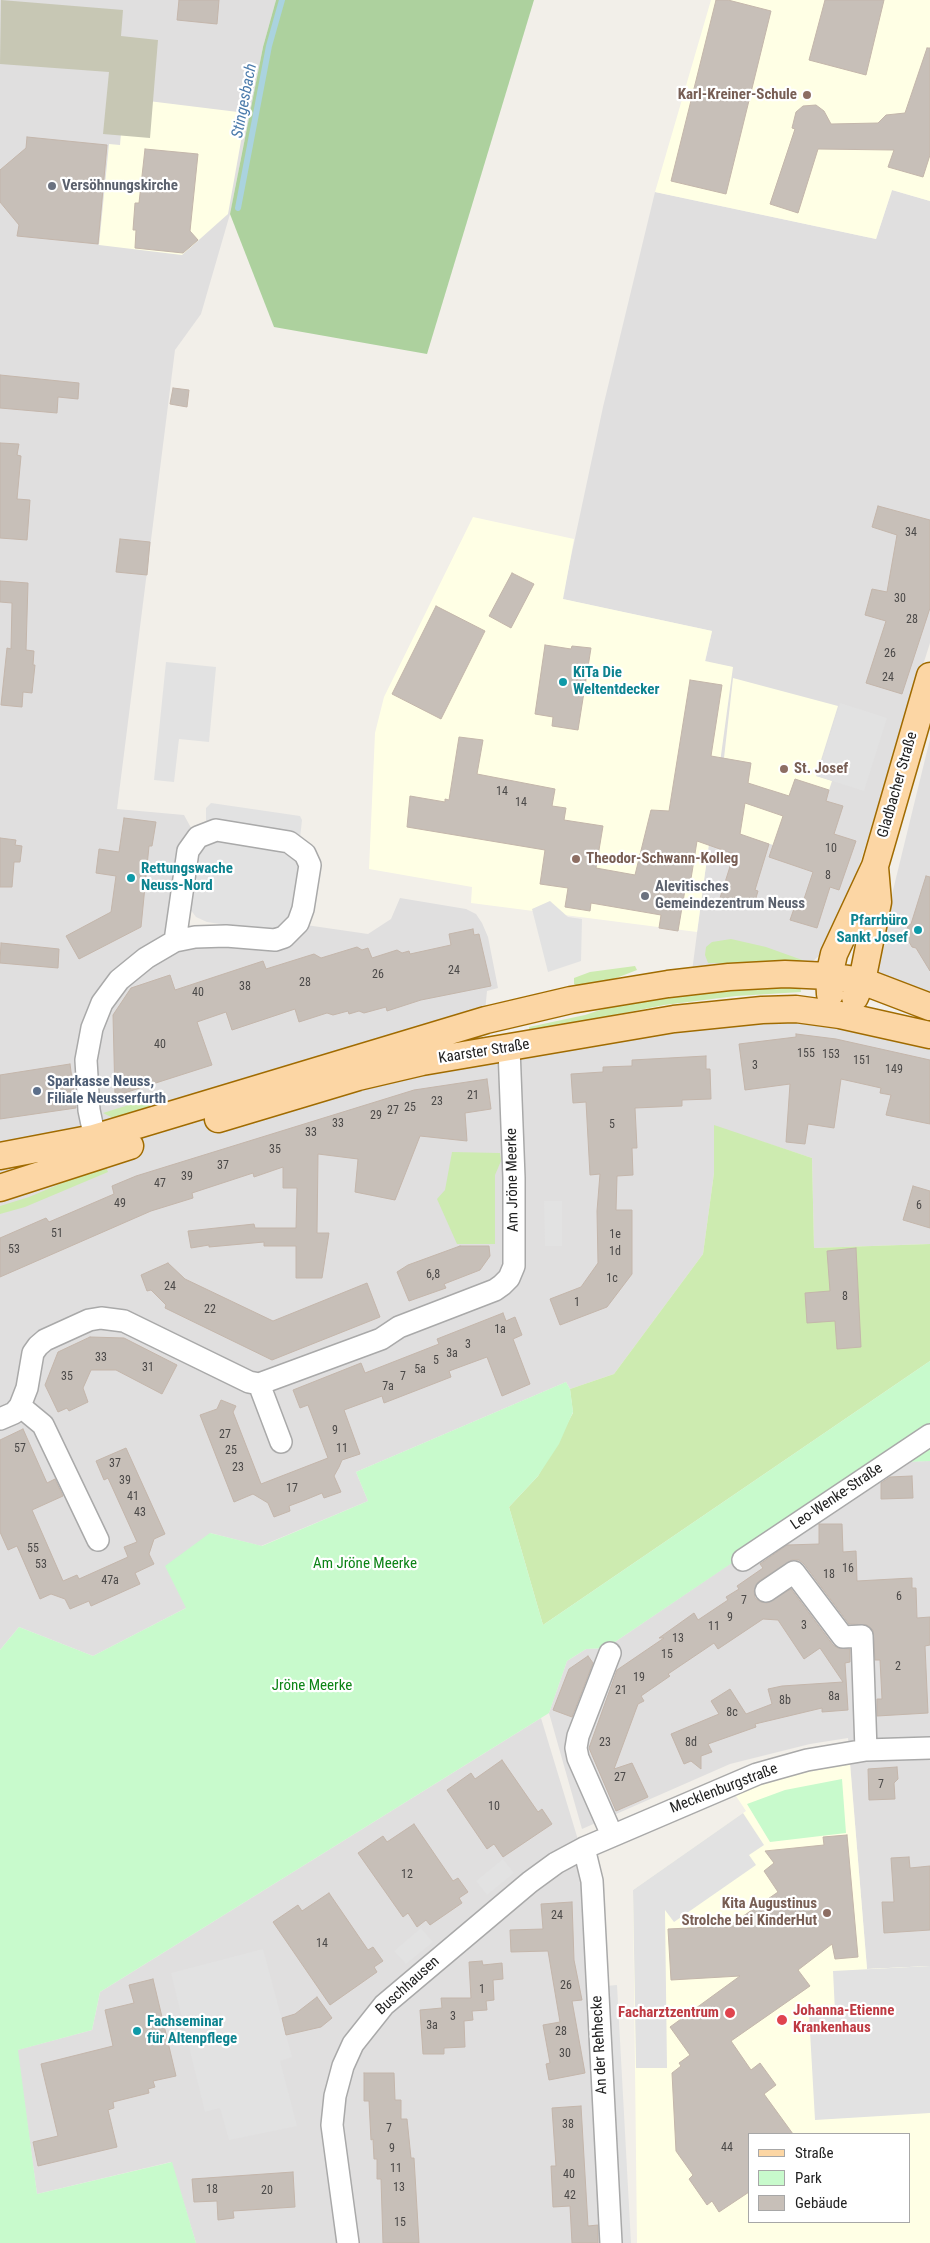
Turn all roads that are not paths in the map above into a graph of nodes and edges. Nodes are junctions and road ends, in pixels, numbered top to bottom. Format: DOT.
graph roads {
  1 [pos="930,676"];
  2 [pos="875,866"];
  3 [pos="175,941"];
  4 [pos="829,976"];
  5 [pos="862,981"];
  6 [pos="595,996"];
  7 [pos="930,1007"];
  8 [pos="840,1015"];
  9 [pos="930,1035"];
  10 [pos="509,1048"];
  11 [pos="96,1147"];
  12 [pos="0,1156"];
  13 [pos="0,1188"];
  14 [pos="259,1384"];
  15 [pos="20,1406"];
  16 [pos="0,1419"];
  17 [pos="930,1435"];
  18 [pos="281,1442"];
  19 [pos="98,1540"];
  20 [pos="743,1560"];
  21 [pos="766,1591"];
  22 [pos="610,1653"];
  23 [pos="930,1748"];
  24 [pos="866,1750"];
  25 [pos="612,1835"];
  26 [pos="584,1848"];
  27 [pos="348,2243"];
  28 [pos="611,2243"];
  1 -- 2 [label="main road, Gladbacher Straße"];
  2 -- 4 [label="main road, Gladbacher Straße"];
  2 -- 5 [label="main road, Gladbacher Straße"];
  3 -- 3 [label="street"];
  3 -- 11 [label="street"];
  4 -- 5 [label="main road, Kaarster Straße"];
  4 -- 6 [label="main road, Kaarster Straße"];
  4 -- 8 [label="main road, Gladbacher Straße"];
  5 -- 7 [label="main road, Kaarster Straße"];
  5 -- 8 [label="main road"];
  6 -- 10 [label="main road"];
  6 -- 11 [label="main road, Kaarster Straße"];
  8 -- 9 [label="main road, Kaarster Straße"];
  8 -- 10 [label="main road, Kaarster Straße"];
  10 -- 11 [label="main road, Kaarster Straße"];
  10 -- 14 [label="street, Am Jröne Meerke"];
  11 -- 12 [label="main road, Kaarster Straße"];
  11 -- 13 [label="main road, Kaarster Straße"];
  14 -- 15 [label="street"];
  14 -- 18 [label="street"];
  15 -- 16 [label="street"];
  15 -- 19 [label="street"];
  17 -- 20 [label="street, Leo-Wenke-Straße"];
  21 -- 24 [label="street"];
  22 -- 25 [label="street"];
  23 -- 24 [label="street, Mecklenburgstraße"];
  24 -- 25 [label="street, Mecklenburgstraße"];
  25 -- 26 [label="street, Mecklenburgstraße"];
  26 -- 27 [label="street, Buschhausen"];
  26 -- 28 [label="street, An der Rehhecke"];
}
